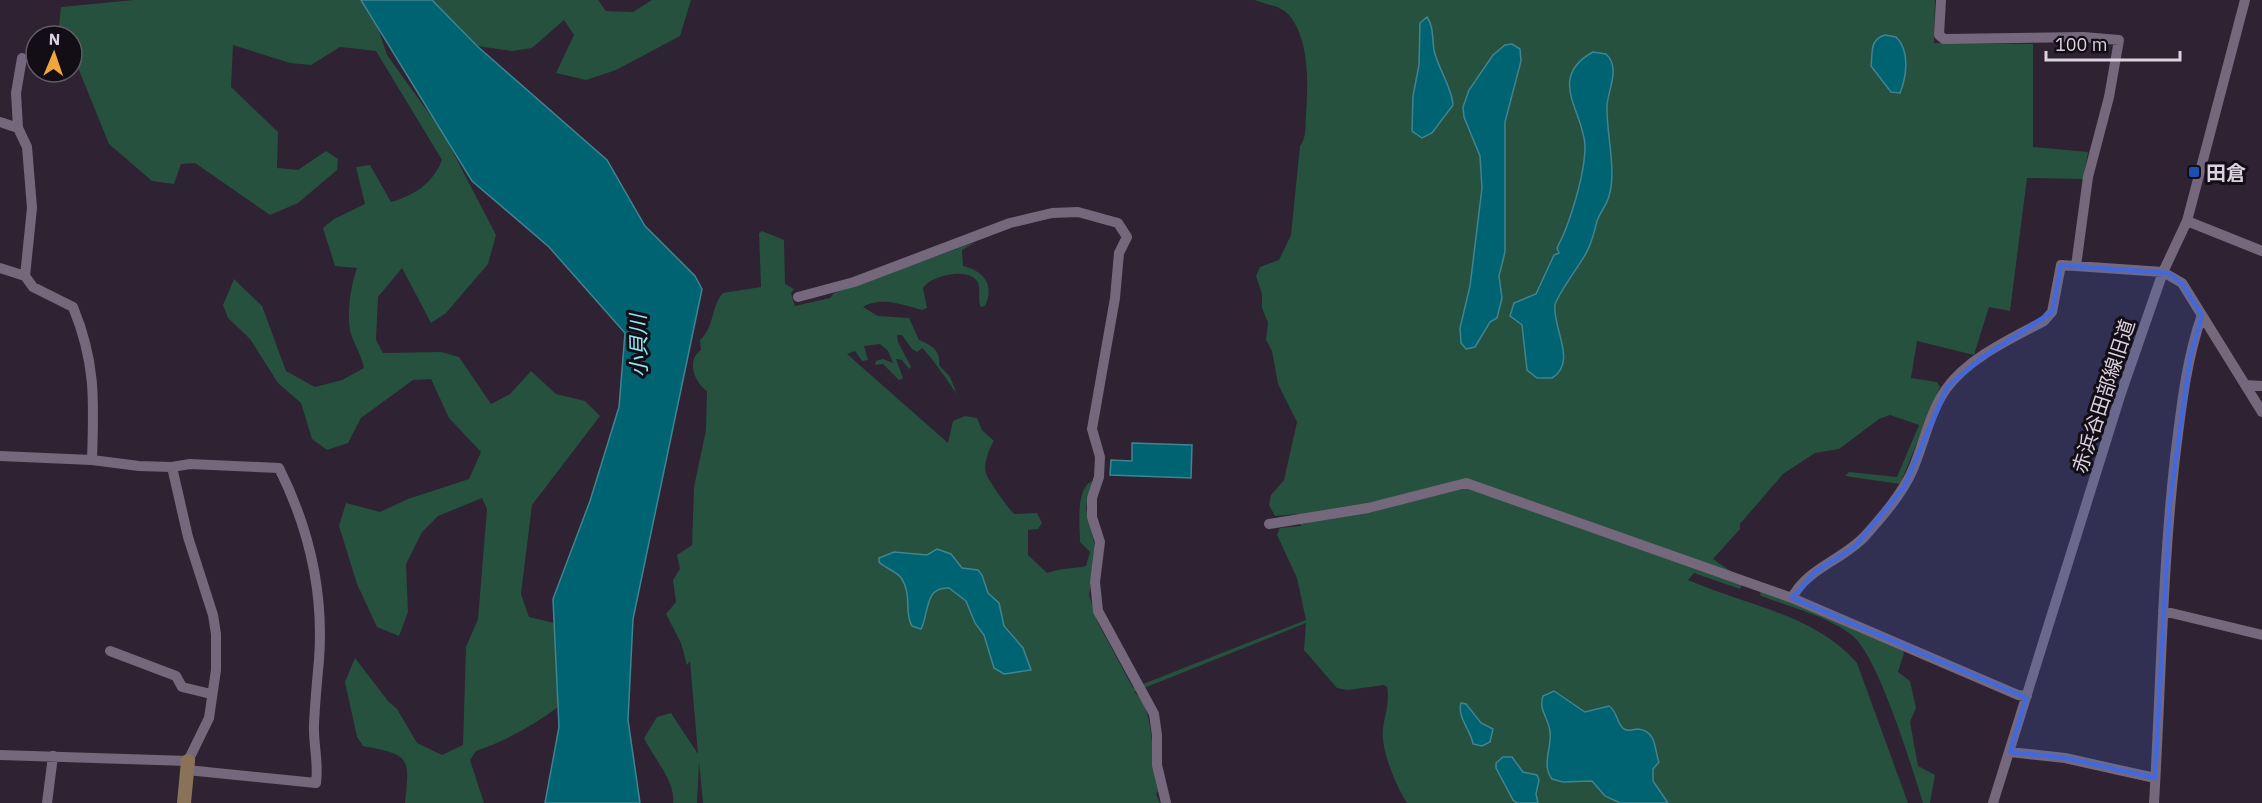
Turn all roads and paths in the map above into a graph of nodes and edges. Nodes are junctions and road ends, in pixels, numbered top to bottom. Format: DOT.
graph roads {
  1 [pos="1941,0"];
  2 [pos="2245,0"];
  3 [pos="22,58"];
  4 [pos="0,122"];
  5 [pos="18,128"];
  6 [pos="2187,221"];
  7 [pos="2262,252"];
  8 [pos="2076,266"];
  9 [pos="0,268"];
  10 [pos="2163,272"];
  11 [pos="25,276"];
  12 [pos="798,297"];
  13 [pos="2202,315"];
  14 [pos="2246,385"];
  15 [pos="2262,386"];
  16 [pos="2262,412"];
  17 [pos="0,456"];
  18 [pos="92,460"];
  19 [pos="172,467"];
  20 [pos="1269,524"];
  21 [pos="1792,598"];
  22 [pos="2163,611"];
  23 [pos="2262,635"];
  24 [pos="110,651"];
  25 [pos="212,694"];
  26 [pos="2027,696"];
  27 [pos="2010,752"];
  28 [pos="0,755"];
  29 [pos="53,756"];
  30 [pos="188,766"];
  31 [pos="2155,778"];
  32 [pos="47,803"];
  33 [pos="184,803"];
  34 [pos="1166,803"];
  35 [pos="1993,803"];
  36 [pos="2154,803"];
  1 -- 8 [label="street"];
  2 -- 6 [label="street, 赤浜谷田部線旧道"];
  3 -- 5 [label="street"];
  4 -- 5 [label="street"];
  5 -- 11 [label="street"];
  6 -- 7 [label="street"];
  6 -- 10 [label="street, 赤浜谷田部線旧道"];
  8 -- 10 [label="street"];
  8 -- 21 [label="street"];
  9 -- 11 [label="street"];
  10 -- 13 [label="street"];
  10 -- 26 [label="street, 赤浜谷田部線旧道"];
  11 -- 18 [label="street"];
  12 -- 34 [label="street"];
  13 -- 14 [label="street"];
  13 -- 22 [label="street"];
  14 -- 15 [label="street"];
  14 -- 16 [label="street"];
  17 -- 18 [label="street"];
  18 -- 19 [label="street"];
  19 -- 25 [label="street"];
  19 -- 30 [label="street"];
  20 -- 21 [label="street"];
  21 -- 26 [label="street"];
  22 -- 23 [label="street"];
  22 -- 31 [label="street"];
  24 -- 25 [label="street"];
  25 -- 30 [label="street"];
  26 -- 27 [label="street, 赤浜谷田部線旧道"];
  27 -- 31 [label="street"];
  27 -- 35 [label="street, 赤浜谷田部線旧道"];
  28 -- 29 [label="street"];
  29 -- 30 [label="street"];
  29 -- 32 [label="street"];
  30 -- 33 [label="street"];
  31 -- 36 [label="street"];
}
